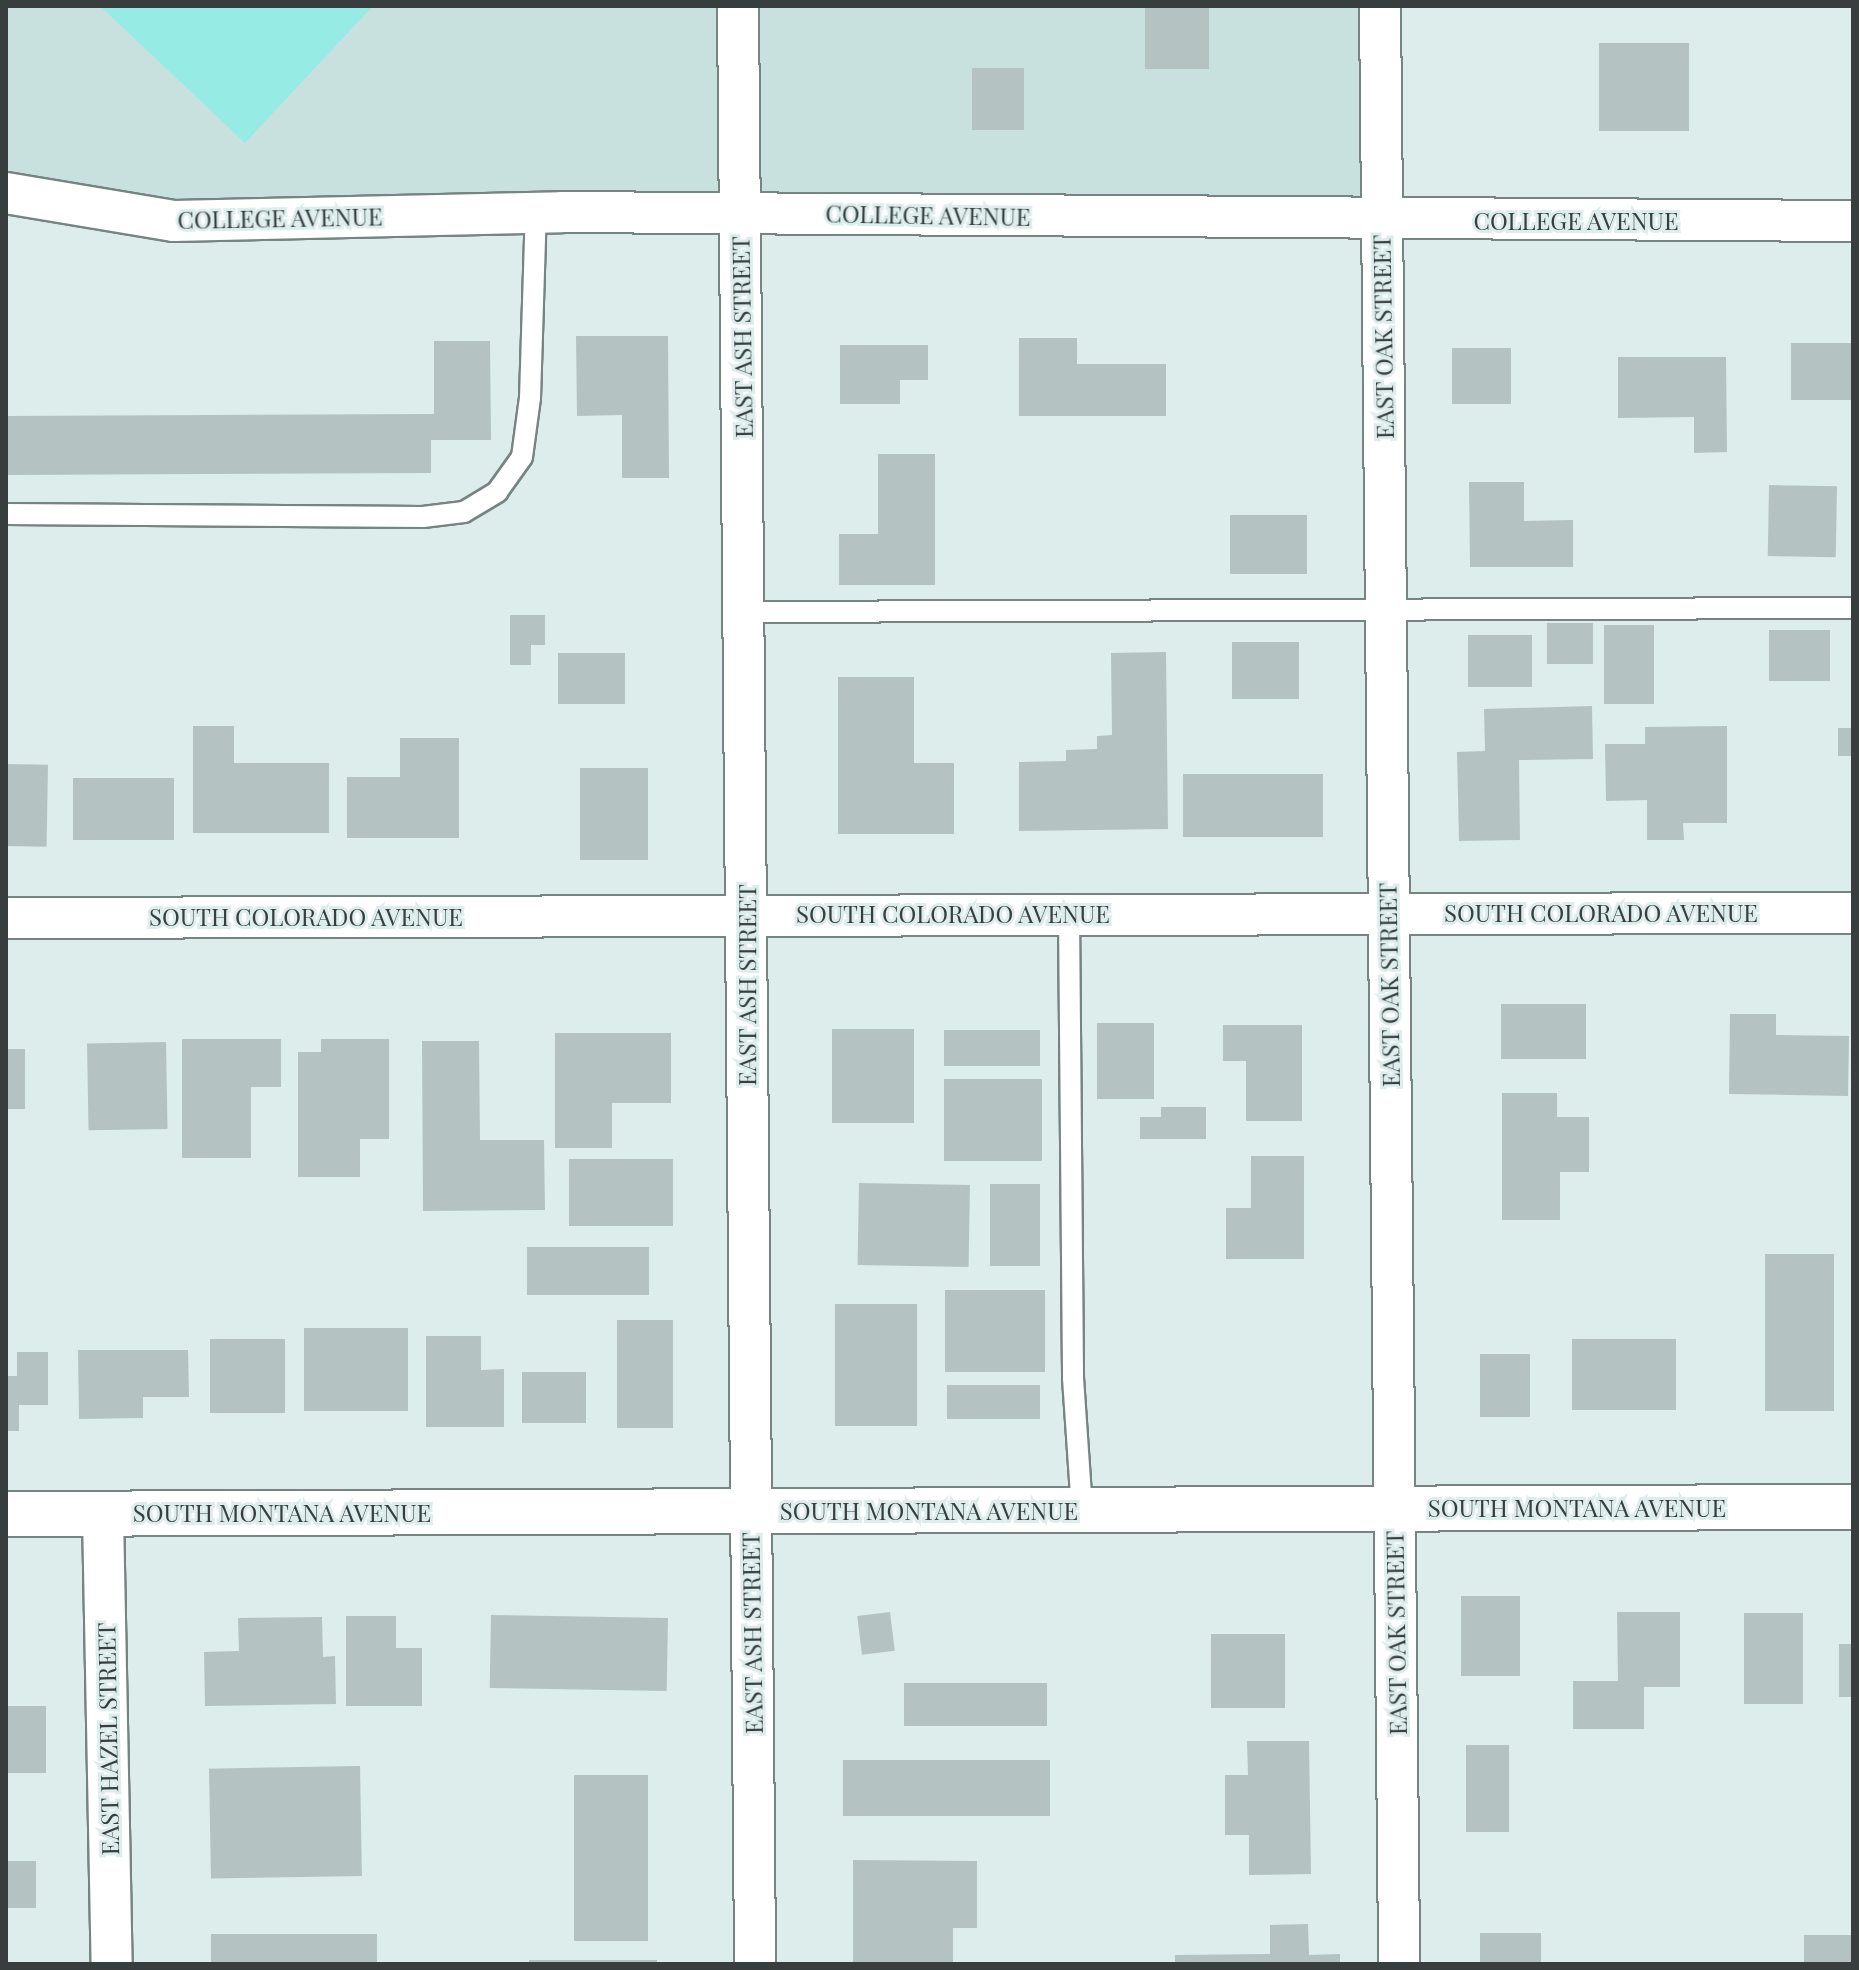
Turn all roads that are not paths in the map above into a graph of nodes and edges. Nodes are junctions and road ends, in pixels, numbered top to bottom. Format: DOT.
graph roads {
  1 [pos="738,6"];
  2 [pos="1380,6"];
  3 [pos="6,193"];
  4 [pos="536,212"];
  5 [pos="740,213"];
  6 [pos="1382,220"];
  7 [pos="1853,221"];
  8 [pos="6,514"];
  9 [pos="1853,608"];
  10 [pos="1385,611"];
  11 [pos="744,612"];
  12 [pos="1389,912"];
  13 [pos="1853,913"];
  14 [pos="1069,914"];
  15 [pos="747,915"];
  16 [pos="6,918"];
  17 [pos="1853,1507"];
  18 [pos="1394,1509"];
  19 [pos="1082,1510"];
  20 [pos="751,1511"];
  21 [pos="6,1514"];
  22 [pos="103,1514"];
  23 [pos="112,1964"];
  24 [pos="755,1964"];
  25 [pos="1399,1964"];
  1 -- 5 [label="street, EAST ASH STREET"];
  2 -- 6 [label="street, EAST OAK STREET"];
  3 -- 4 [label="street, COLLEGE AVENUE"];
  4 -- 5 [label="street, COLLEGE AVENUE"];
  4 -- 8 [label="lane"];
  5 -- 6 [label="street, COLLEGE AVENUE"];
  5 -- 11 [label="street, EAST ASH STREET"];
  6 -- 7 [label="street, COLLEGE AVENUE"];
  6 -- 10 [label="street, EAST OAK STREET"];
  9 -- 10 [label="lane"];
  10 -- 11 [label="lane"];
  10 -- 12 [label="street, EAST OAK STREET"];
  11 -- 15 [label="street, EAST ASH STREET"];
  12 -- 13 [label="street, SOUTH COLORADO AVENUE"];
  12 -- 14 [label="street, SOUTH COLORADO AVENUE"];
  12 -- 18 [label="street, EAST OAK STREET"];
  14 -- 15 [label="street, SOUTH COLORADO AVENUE"];
  14 -- 19 [label="lane"];
  15 -- 16 [label="street, SOUTH COLORADO AVENUE"];
  15 -- 20 [label="street, EAST ASH STREET"];
  17 -- 18 [label="street, SOUTH MONTANA AVENUE"];
  18 -- 19 [label="street, SOUTH MONTANA AVENUE"];
  18 -- 25 [label="street, EAST OAK STREET"];
  19 -- 20 [label="street, SOUTH MONTANA AVENUE"];
  20 -- 22 [label="street, SOUTH MONTANA AVENUE"];
  20 -- 24 [label="street, EAST ASH STREET"];
  21 -- 22 [label="street, SOUTH MONTANA AVENUE"];
  22 -- 23 [label="street, EAST HAZEL STREET"];
}
